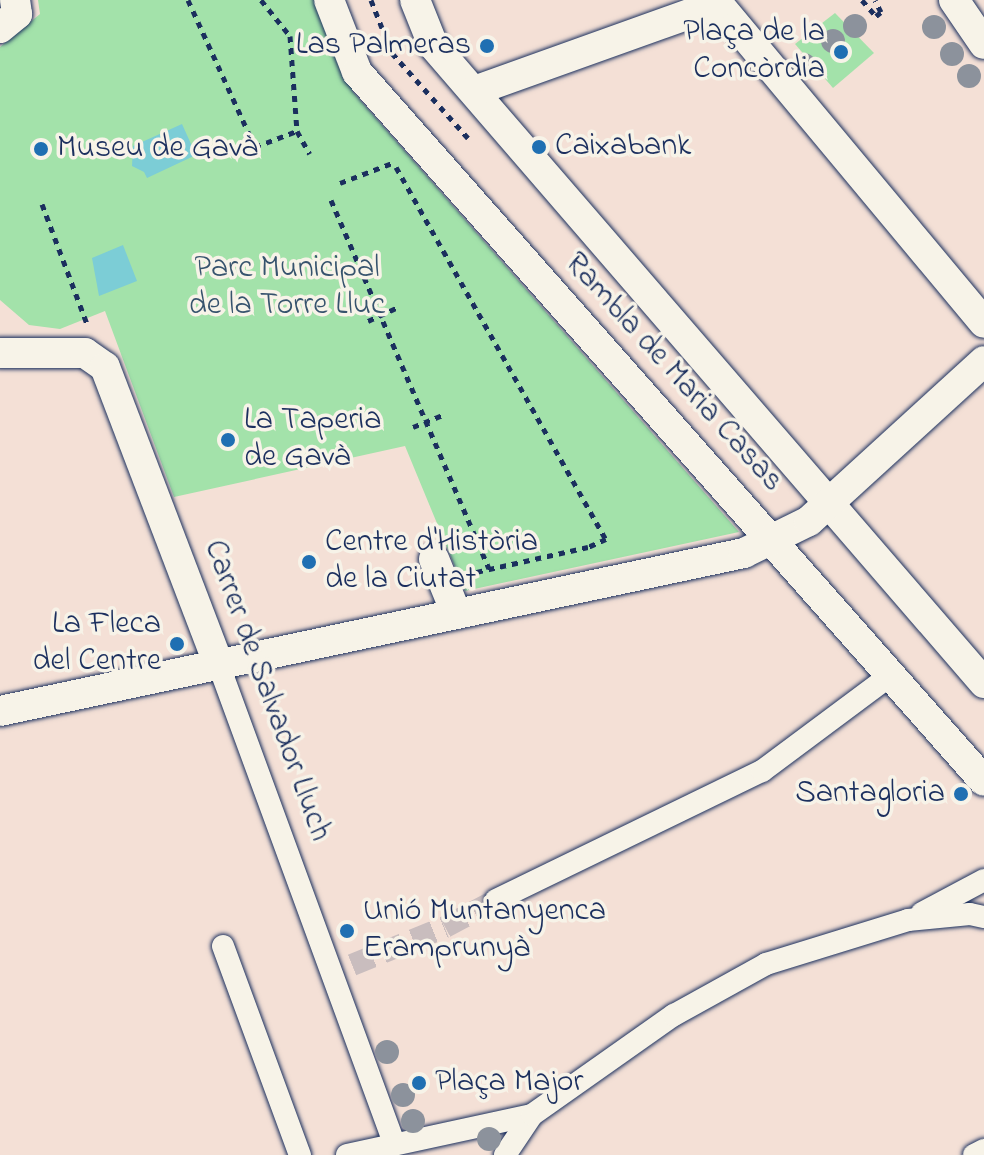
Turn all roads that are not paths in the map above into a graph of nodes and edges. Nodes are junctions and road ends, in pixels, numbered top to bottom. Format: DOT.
graph roads {
  1 [pos="15,0"];
  2 [pos="329,0"];
  3 [pos="415,0"];
  4 [pos="954,0"];
  5 [pos="716,2"];
  6 [pos="0,28"];
  7 [pos="984,44"];
  8 [pos="474,91"];
  9 [pos="984,323"];
  10 [pos="0,353"];
  11 [pos="984,361"];
  12 [pos="819,511"];
  13 [pos="774,540"];
  14 [pos="434,559"];
  15 [pos="456,613"];
  16 [pos="218,663"];
  17 [pos="892,674"];
  18 [pos="984,683"];
  19 [pos="0,711"];
  20 [pos="984,781"];
  21 [pos="984,880"];
  22 [pos="496,900"];
  23 [pos="977,916"];
  24 [pos="908,920"];
  25 [pos="223,946"];
  26 [pos="532,1115"];
  27 [pos="394,1143"];
  28 [pos="984,1150"];
  29 [pos="300,1155"];
  30 [pos="347,1155"];
  31 [pos="505,1155"];
  32 [pos="974,1155"];
  1 -- 6 [label="street"];
  2 -- 13 [label="street, Rambla de Maria Casas"];
  3 -- 8 [label="street, Rambla de Maria Casas"];
  4 -- 7 [label="street"];
  5 -- 8 [label="street"];
  5 -- 9 [label="street"];
  8 -- 12 [label="street, Rambla de Maria Casas"];
  10 -- 16 [label="street, Carrer de Salvador Lluch"];
  11 -- 12 [label="street"];
  12 -- 13 [label="street"];
  12 -- 18 [label="street, Rambla de Maria Casas"];
  13 -- 15 [label="street"];
  13 -- 17 [label="street, Rambla de Maria Casas"];
  14 -- 15 [label="street"];
  15 -- 16 [label="street"];
  16 -- 19 [label="street"];
  16 -- 27 [label="street, Carrer de Salvador Lluch"];
  17 -- 20 [label="street, Rambla de Maria Casas"];
  17 -- 22 [label="street"];
  21 -- 24 [label="street"];
  23 -- 24 [label="street"];
  24 -- 26 [label="street"];
  25 -- 29 [label="street"];
  26 -- 27 [label="street"];
  26 -- 31 [label="street"];
  27 -- 30 [label="street"];
  28 -- 32 [label="street"];
}
